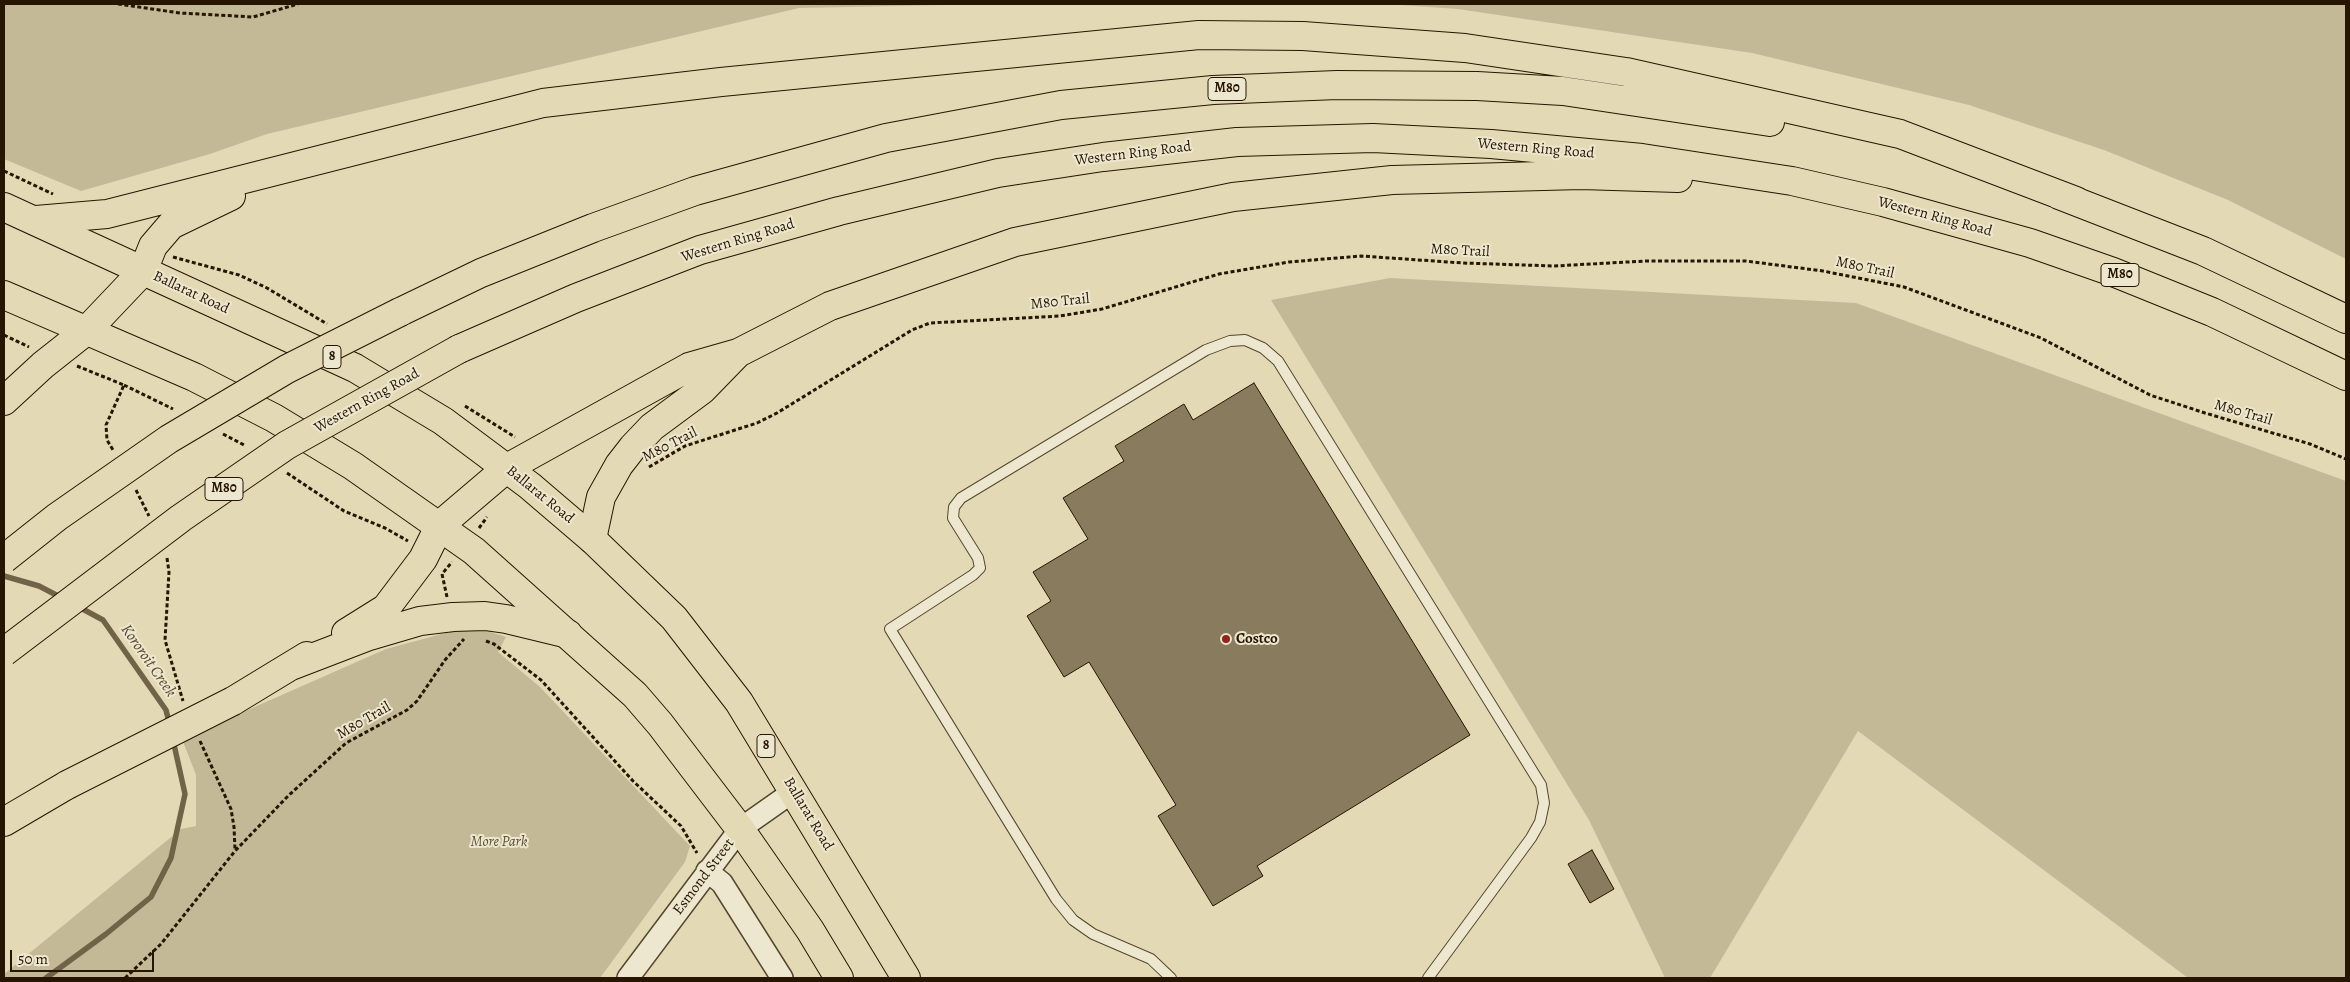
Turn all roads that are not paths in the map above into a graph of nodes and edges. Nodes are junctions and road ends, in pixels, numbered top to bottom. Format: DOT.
graph roads {
  1 [pos="289,170"];
  2 [pos="2076,201"];
  3 [pos="1883,202"];
  4 [pos="4,207"];
  5 [pos="36,220"];
  6 [pos="143,271"];
  7 [pos="4,295"];
  8 [pos="2346,319"];
  9 [pos="86,331"];
  10 [pos="738,353"];
  11 [pos="2346,376"];
  12 [pos="4,401"];
  13 [pos="507,468"];
  14 [pos="440,525"];
  15 [pos="592,539"];
  16 [pos="4,559"];
  17 [pos="568,634"];
  18 [pos="4,652"];
  19 [pos="291,666"];
  20 [pos="794,791"];
  21 [pos="4,822"];
  22 [pos="740,829"];
  23 [pos="707,871"];
  24 [pos="628,978"];
  25 [pos="782,978"];
  26 [pos="839,978"];
  27 [pos="906,978"];
  28 [pos="1170,978"];
  29 [pos="1428,978"];
  1 -- 2 [label="highway"];
  1 -- 5 [label="highway"];
  1 -- 6 [label="highway"];
  2 -- 8 [label="highway, M80"];
  2 -- 16 [label="highway, M80, bridge"];
  3 -- 10 [label="highway"];
  3 -- 11 [label="highway, Western Ring Road / M80"];
  3 -- 18 [label="highway, Western Ring Road / M80, bridge"];
  4 -- 5 [label="highway, Ballarat Road / 8"];
  5 -- 6 [label="highway, Ballarat Road / 8"];
  6 -- 9 [label="highway"];
  6 -- 13 [label="highway, Ballarat Road / 8"];
  7 -- 9 [label="highway"];
  9 -- 12 [label="highway"];
  9 -- 14 [label="highway"];
  10 -- 13 [label="highway"];
  10 -- 15 [label="highway"];
  13 -- 14 [label="highway"];
  13 -- 15 [label="highway, Ballarat Road / 8"];
  14 -- 17 [label="highway"];
  14 -- 19 [label="highway"];
  15 -- 20 [label="highway, Ballarat Road / 8"];
  17 -- 19 [label="highway"];
  17 -- 22 [label="highway"];
  19 -- 21 [label="highway, bridge"];
  20 -- 22 [label="street, Esmond Street"];
  20 -- 27 [label="highway, Ballarat Road / 8"];
  22 -- 23 [label="street, Esmond Street"];
  22 -- 26 [label="highway"];
  23 -- 24 [label="street, Esmond Street"];
  23 -- 25 [label="street"];
  28 -- 29 [label="lane"];
}
